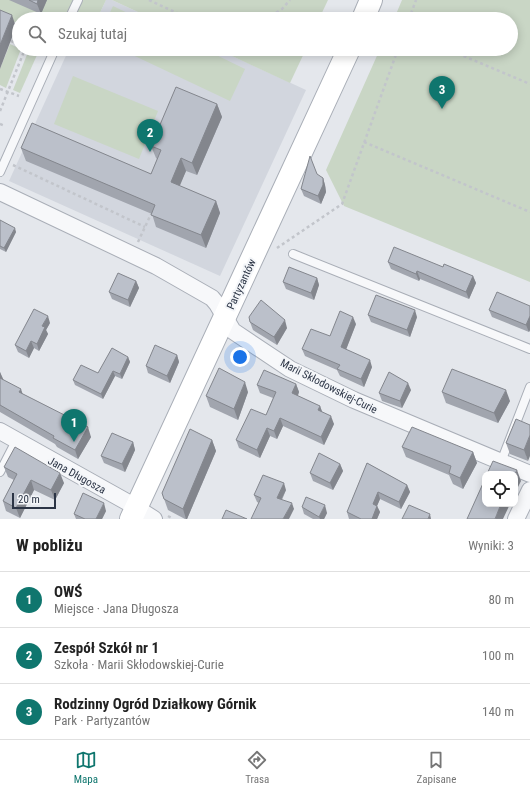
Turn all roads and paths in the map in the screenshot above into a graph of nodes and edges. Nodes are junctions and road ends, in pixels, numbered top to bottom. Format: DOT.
graph roads {
  1 [pos="78,0"];
  2 [pos="149,0"];
  3 [pos="290,0"];
  4 [pos="371,0"];
  5 [pos="416,0"];
  6 [pos="72,12"];
  7 [pos="175,12"];
  8 [pos="277,12"];
  9 [pos="366,12"];
  10 [pos="412,12"];
  11 [pos="22,56"];
  12 [pos="52,56"];
  13 [pos="346,56"];
  14 [pos="395,56"];
  15 [pos="464,56"];
  16 [pos="530,84"];
  17 [pos="0,89"];
  18 [pos="8,92"];
  19 [pos="19,96"];
  20 [pos="0,111"];
  21 [pos="0,124"];
  22 [pos="5,126"];
  23 [pos="364,142"];
  24 [pos="10,164"];
  25 [pos="0,172"];
  26 [pos="0,192"];
  27 [pos="530,212"];
  28 [pos="151,214"];
  29 [pos="145,227"];
  30 [pos="138,243"];
  31 [pos="275,250"];
  32 [pos="293,254"];
  33 [pos="225,318"];
  34 [pos="530,349"];
  35 [pos="530,387"];
  36 [pos="0,431"];
  37 [pos="16,441"];
  38 [pos="501,462"];
  39 [pos="0,472"];
  40 [pos="530,474"];
  41 [pos="530,490"];
  42 [pos="141,515"];
  43 [pos="516,519"];
  1 -- 6 [label="lane"];
  2 -- 7 [label="path"];
  3 -- 8 [label="path"];
  4 -- 9 [label="street"];
  5 -- 10 [label="path"];
  11 -- 18 [label="path"];
  12 -- 25 [label="lane"];
  13 -- 33 [label="street, Partyzantów"];
  14 -- 23 [label="path"];
  15 -- 16 [label="path"];
  17 -- 18 [label="path"];
  18 -- 19 [label="path"];
  18 -- 20 [label="path"];
  21 -- 22 [label="path"];
  23 -- 27 [label="path"];
  23 -- 31 [label="path"];
  24 -- 29 [label="path"];
  26 -- 33 [label="street, Marii Skłodowskiej-Curie"];
  28 -- 29 [label="path"];
  29 -- 30 [label="path"];
  32 -- 34 [label="lane"];
  33 -- 38 [label="street, Marii Skłodowskiej-Curie"];
  33 -- 42 [label="street, Partyzantów"];
  35 -- 38 [label="lane"];
  36 -- 37 [label="street, Jana Długosza"];
  37 -- 39 [label="lane"];
  37 -- 42 [label="street, Jana Długosza"];
  38 -- 40 [label="street, Marii Skłodowskiej-Curie"];
  41 -- 43 [label="street"];
}
